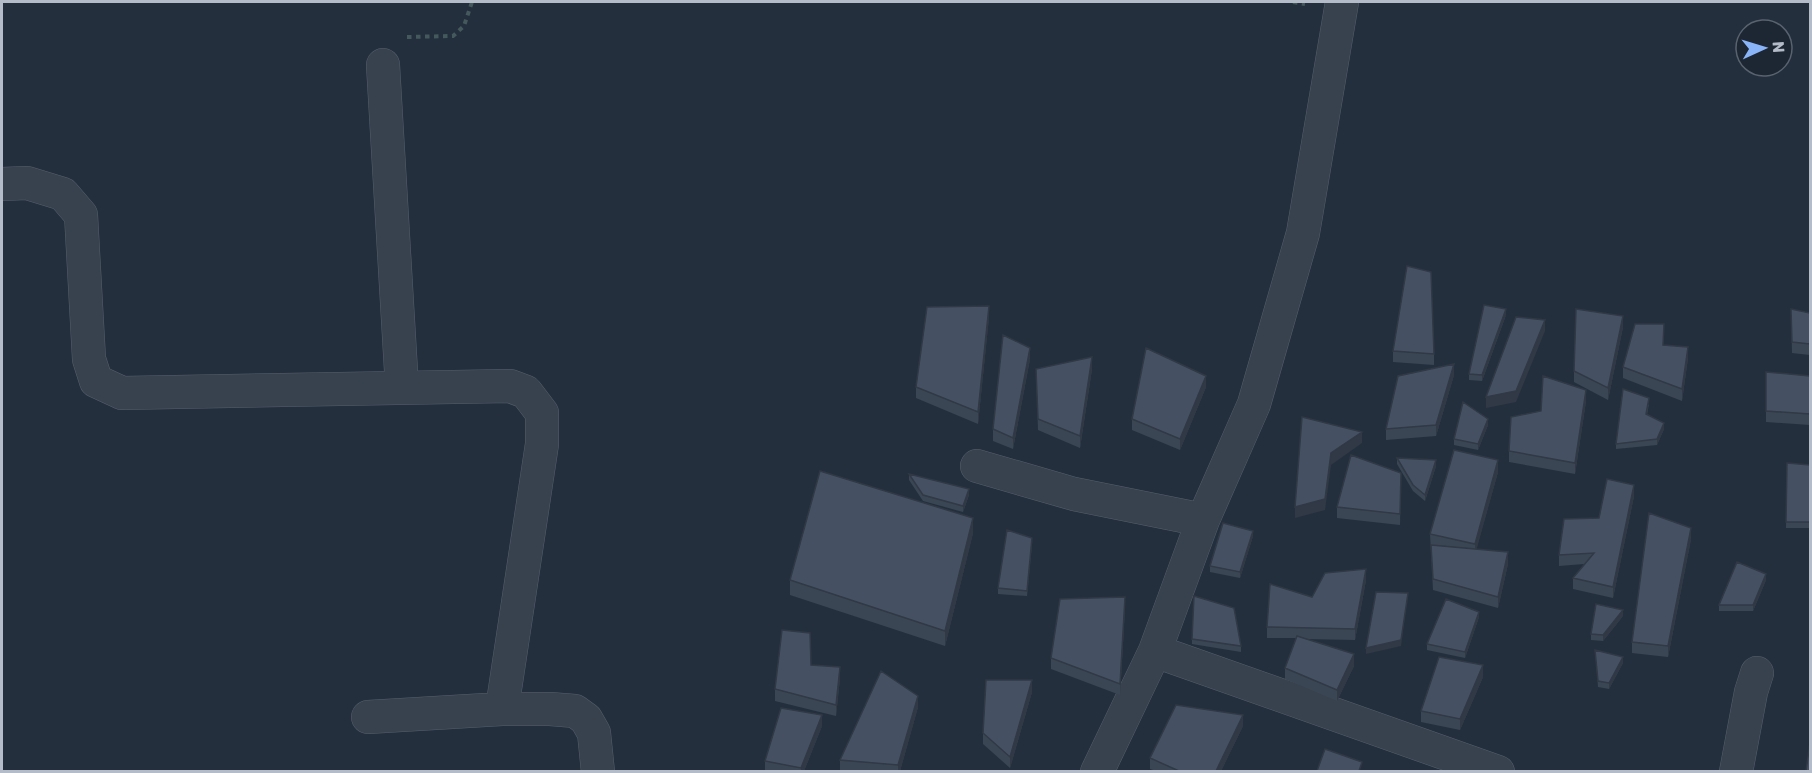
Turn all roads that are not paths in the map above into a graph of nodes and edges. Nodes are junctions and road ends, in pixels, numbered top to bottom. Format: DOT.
graph roads {
  1 [pos="1342,2"];
  2 [pos="383,65"];
  3 [pos="2,183"];
  4 [pos="402,388"];
  5 [pos="977,466"];
  6 [pos="1203,520"];
  7 [pos="1155,651"];
  8 [pos="1757,673"];
  9 [pos="502,709"];
  10 [pos="368,717"];
  11 [pos="598,771"];
  12 [pos="1097,771"];
  13 [pos="1498,771"];
  14 [pos="1736,771"];
  1 -- 6 [label="street"];
  2 -- 4 [label="street"];
  3 -- 4 [label="street"];
  4 -- 9 [label="street"];
  5 -- 6 [label="street"];
  6 -- 7 [label="street"];
  7 -- 12 [label="street"];
  7 -- 13 [label="street"];
  8 -- 14 [label="street"];
  9 -- 10 [label="street"];
  9 -- 11 [label="street"];
}
